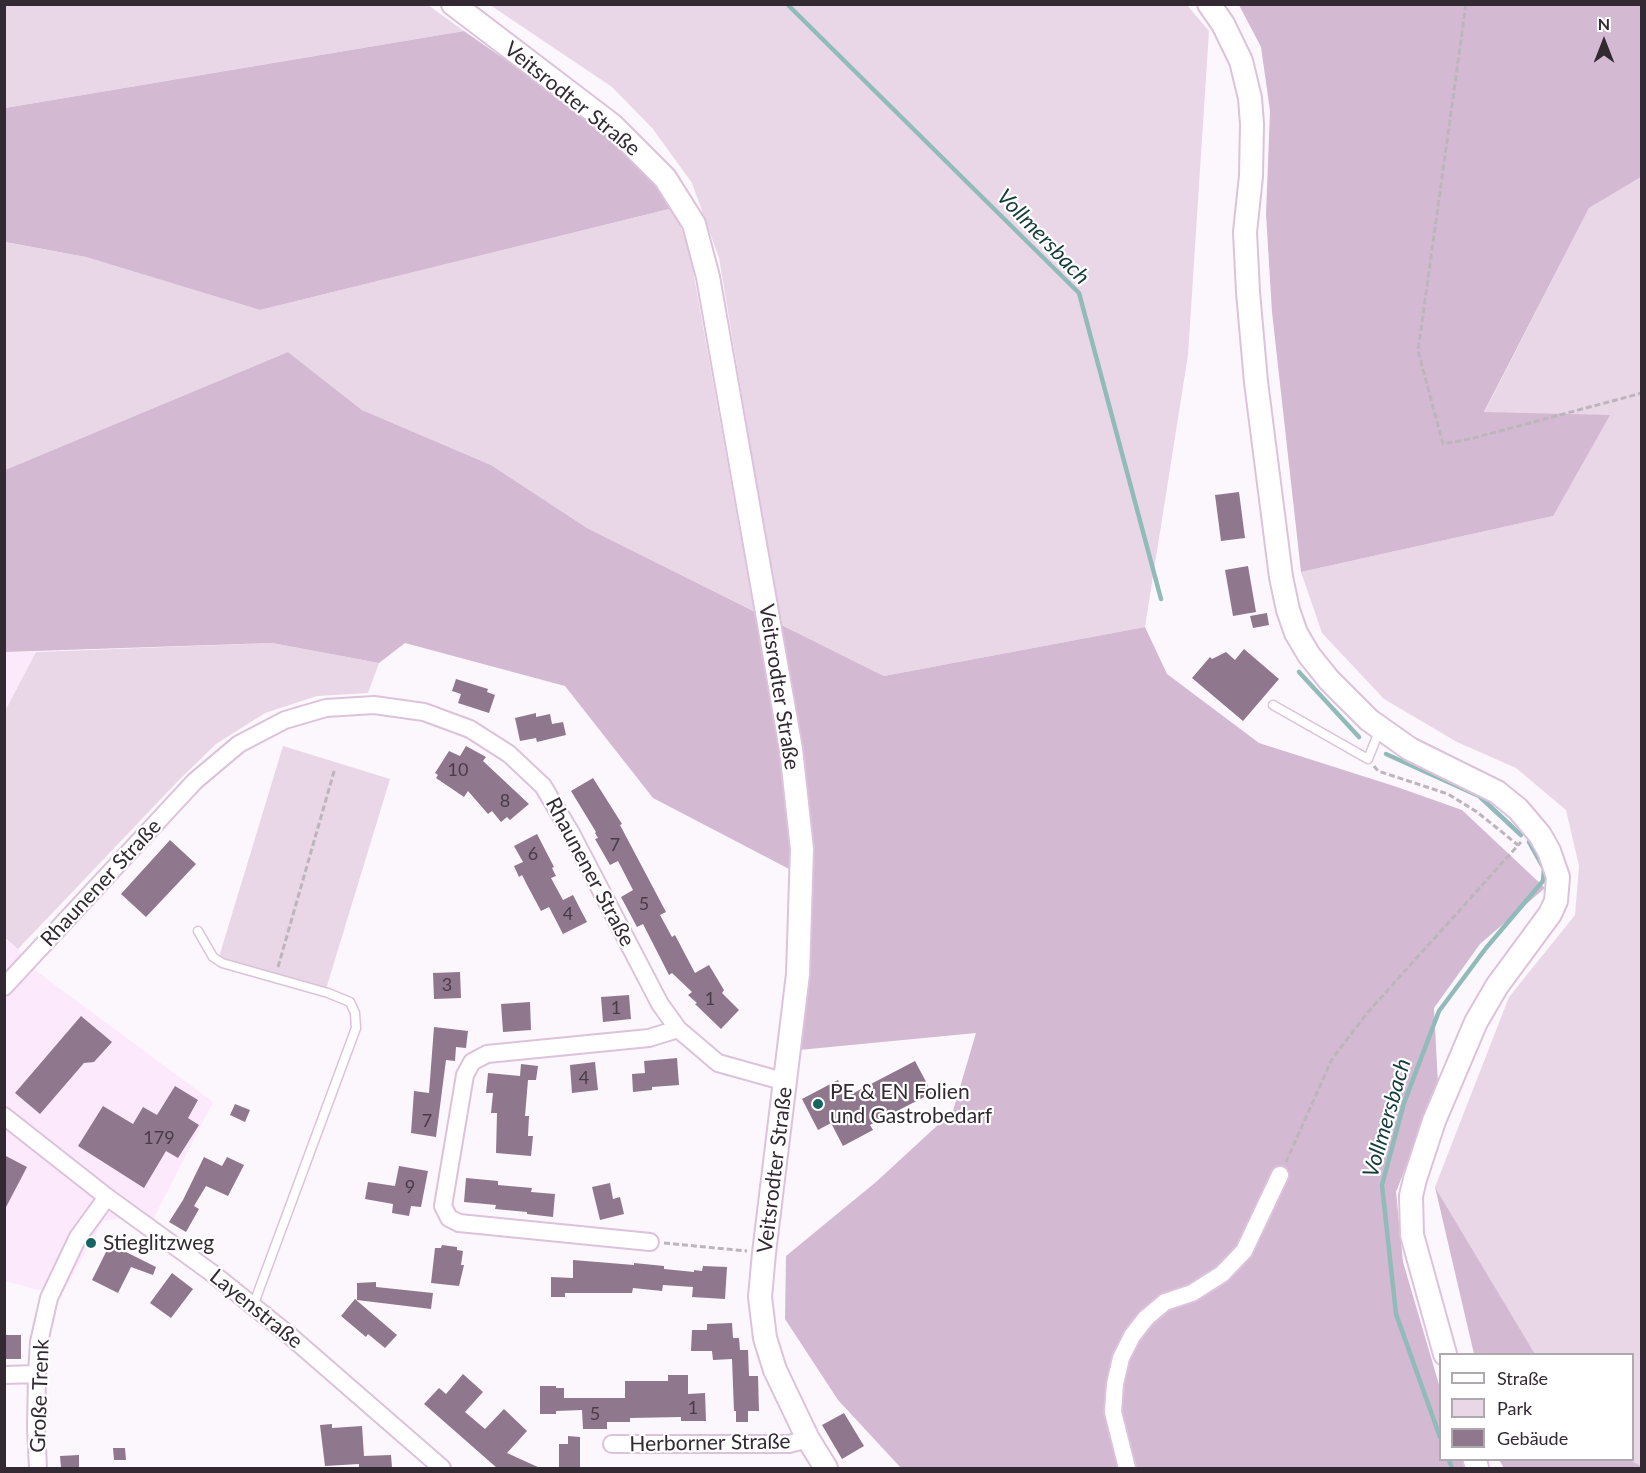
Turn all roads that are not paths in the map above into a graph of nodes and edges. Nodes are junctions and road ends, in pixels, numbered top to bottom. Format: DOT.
graph roads {
  1 [pos="453,4"];
  2 [pos="1209,4"];
  3 [pos="1273,705"];
  4 [pos="1381,729"];
  5 [pos="198,931"];
  6 [pos="4,987"];
  7 [pos="678,1029"];
  8 [pos="786,1082"];
  9 [pos="4,1116"];
  10 [pos="1280,1175"];
  11 [pos="107,1197"];
  12 [pos="650,1242"];
  13 [pos="254,1306"];
  14 [pos="1445,1353"];
  15 [pos="36,1374"];
  16 [pos="4,1375"];
  17 [pos="808,1439"];
  18 [pos="612,1444"];
  19 [pos="38,1468"];
  20 [pos="442,1468"];
  21 [pos="826,1468"];
  22 [pos="1127,1468"];
  1 -- 8 [label="street, Veitsrodter Straße"];
  2 -- 4 [label="street"];
  3 -- 4 [label="lane"];
  4 -- 14 [label="street"];
  5 -- 13 [label="lane"];
  6 -- 7 [label="street, Rhaunener Straße"];
  7 -- 8 [label="street, Rhaunener Straße"];
  7 -- 12 [label="street"];
  8 -- 17 [label="street, Veitsrodter Straße"];
  9 -- 11 [label="street, Layenstraße"];
  10 -- 22 [label="street"];
  11 -- 13 [label="street, Layenstraße"];
  11 -- 15 [label="street, Große Trenk"];
  13 -- 20 [label="street, Layenstraße"];
  15 -- 16 [label="street"];
  15 -- 19 [label="street, Große Trenk"];
  17 -- 18 [label="street, Herborner Straße"];
  17 -- 21 [label="street, Veitsrodter Straße"];
}
